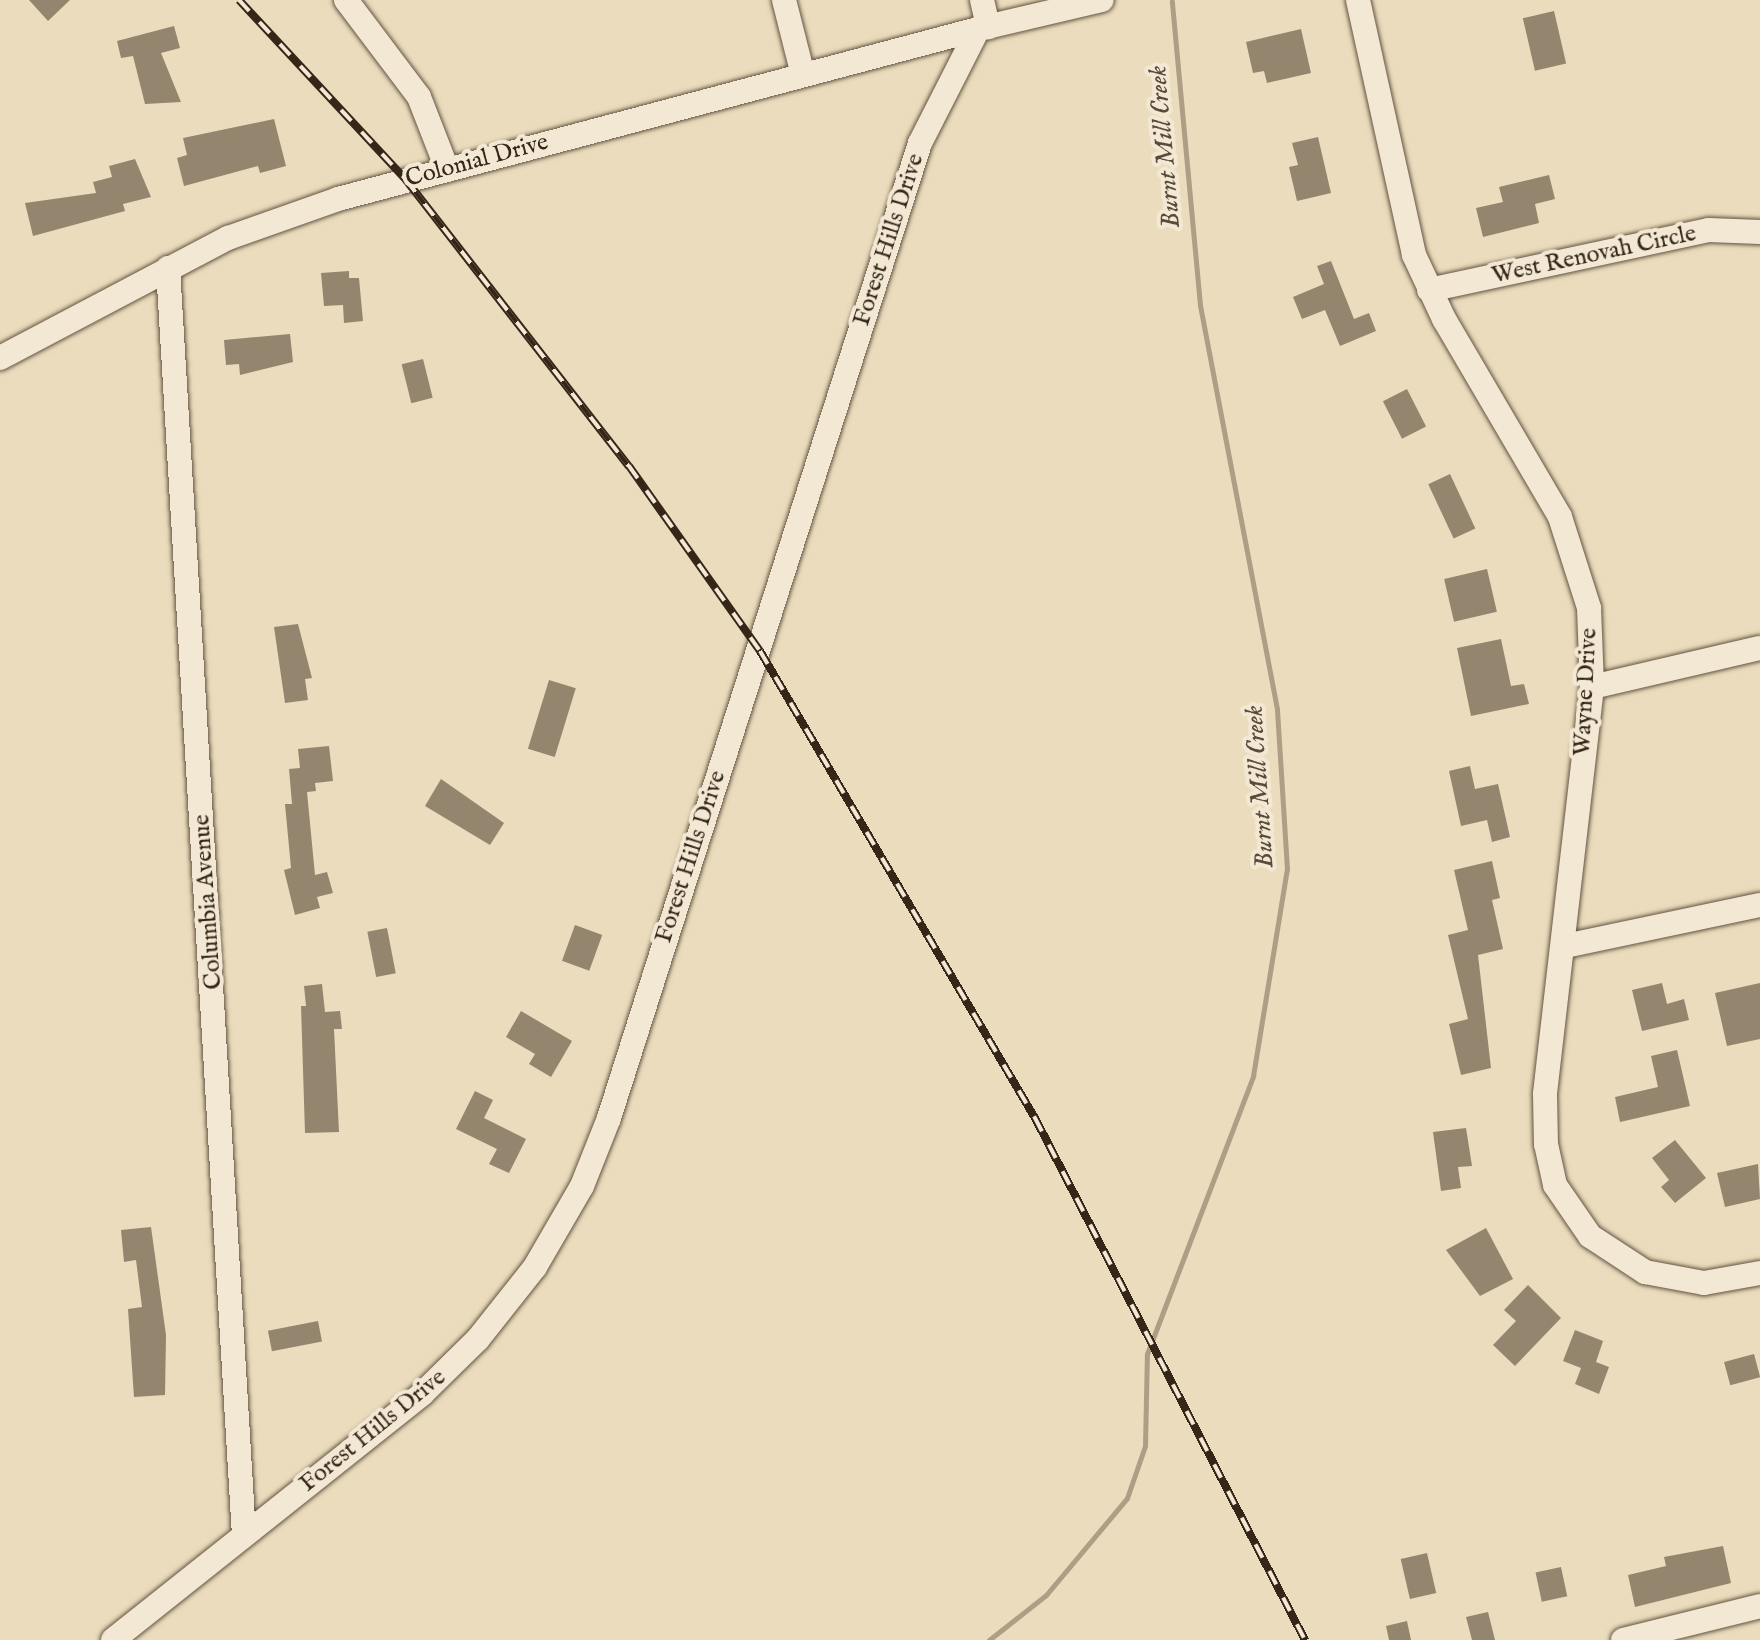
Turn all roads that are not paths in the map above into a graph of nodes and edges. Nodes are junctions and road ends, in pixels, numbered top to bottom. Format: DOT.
graph roads {
  1 [pos="346,0"];
  2 [pos="784,0"];
  3 [pos="982,0"];
  4 [pos="1102,0"];
  5 [pos="1358,0"];
  6 [pos="1041,7"];
  7 [pos="983,28"];
  8 [pos="803,75"];
  9 [pos="447,169"];
  10 [pos="1760,232"];
  11 [pos="168,268"];
  12 [pos="1429,290"];
  13 [pos="0,358"];
  14 [pos="1760,648"];
  15 [pos="1592,687"];
  16 [pos="1760,905"];
  17 [pos="1565,946"];
  18 [pos="1760,1273"];
  19 [pos="244,1535"];
  20 [pos="1760,1606"];
  21 [pos="113,1640"];
  22 [pos="1623,1640"];
  1 -- 9 [label="street"];
  2 -- 8 [label="street"];
  3 -- 7 [label="street"];
  4 -- 6 [label="street"];
  5 -- 12 [label="street, Wayne Drive"];
  6 -- 7 [label="street"];
  7 -- 8 [label="street, Colonial Drive"];
  7 -- 19 [label="street, Forest Hills Drive"];
  8 -- 9 [label="street, Colonial Drive"];
  9 -- 11 [label="street, Colonial Drive"];
  10 -- 12 [label="street, West Renovah Circle"];
  11 -- 13 [label="street, Colonial Drive"];
  11 -- 19 [label="street, Columbia Avenue"];
  12 -- 15 [label="street, Wayne Drive"];
  14 -- 15 [label="street"];
  15 -- 17 [label="street, Wayne Drive"];
  16 -- 17 [label="street"];
  17 -- 18 [label="street, Wayne Drive"];
  19 -- 21 [label="street, Forest Hills Drive"];
  20 -- 22 [label="street"];
}
